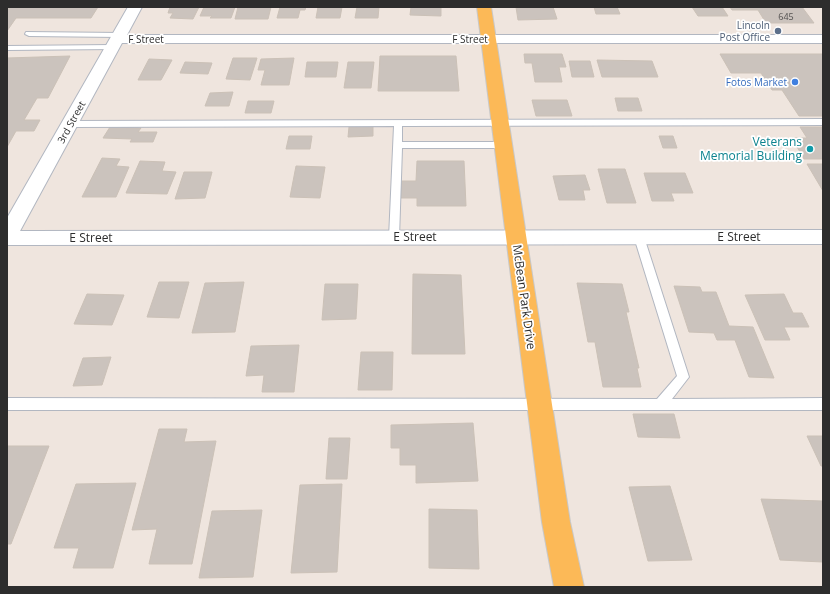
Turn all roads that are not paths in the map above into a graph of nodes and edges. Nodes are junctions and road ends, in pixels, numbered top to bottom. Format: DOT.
graph roads {
  1 [pos="135,7"];
  2 [pos="484,7"];
  3 [pos="29,34"];
  4 [pos="488,39"];
  5 [pos="823,39"];
  6 [pos="117,40"];
  7 [pos="7,48"];
  8 [pos="823,122"];
  9 [pos="398,123"];
  10 [pos="500,123"];
  11 [pos="70,124"];
  12 [pos="398,145"];
  13 [pos="503,145"];
  14 [pos="7,237"];
  15 [pos="516,237"];
  16 [pos="639,237"];
  17 [pos="823,237"];
  18 [pos="394,238"];
  19 [pos="7,404"];
  20 [pos="539,404"];
  21 [pos="823,404"];
  22 [pos="660,405"];
  23 [pos="569,587"];
  1 -- 6 [label="street, 3rd Street"];
  2 -- 4 [label="main road, McBean Park Drive"];
  3 -- 6 [label="lane"];
  4 -- 5 [label="street, F Street"];
  4 -- 6 [label="street, F Street"];
  4 -- 10 [label="main road, McBean Park Drive"];
  6 -- 7 [label="lane"];
  6 -- 11 [label="street, 3rd Street"];
  8 -- 10 [label="lane"];
  9 -- 10 [label="lane"];
  9 -- 11 [label="lane"];
  9 -- 12 [label="lane"];
  10 -- 13 [label="main road, McBean Park Drive"];
  11 -- 14 [label="street, 3rd Street"];
  12 -- 13 [label="lane"];
  12 -- 18 [label="lane"];
  13 -- 15 [label="main road, McBean Park Drive"];
  14 -- 18 [label="street, E Street"];
  15 -- 16 [label="street, E Street"];
  15 -- 18 [label="street, E Street"];
  15 -- 20 [label="main road, McBean Park Drive"];
  16 -- 17 [label="street, E Street"];
  16 -- 22 [label="lane"];
  19 -- 20 [label="lane"];
  20 -- 22 [label="lane"];
  20 -- 23 [label="main road, McBean Park Drive"];
  21 -- 22 [label="lane"];
}
